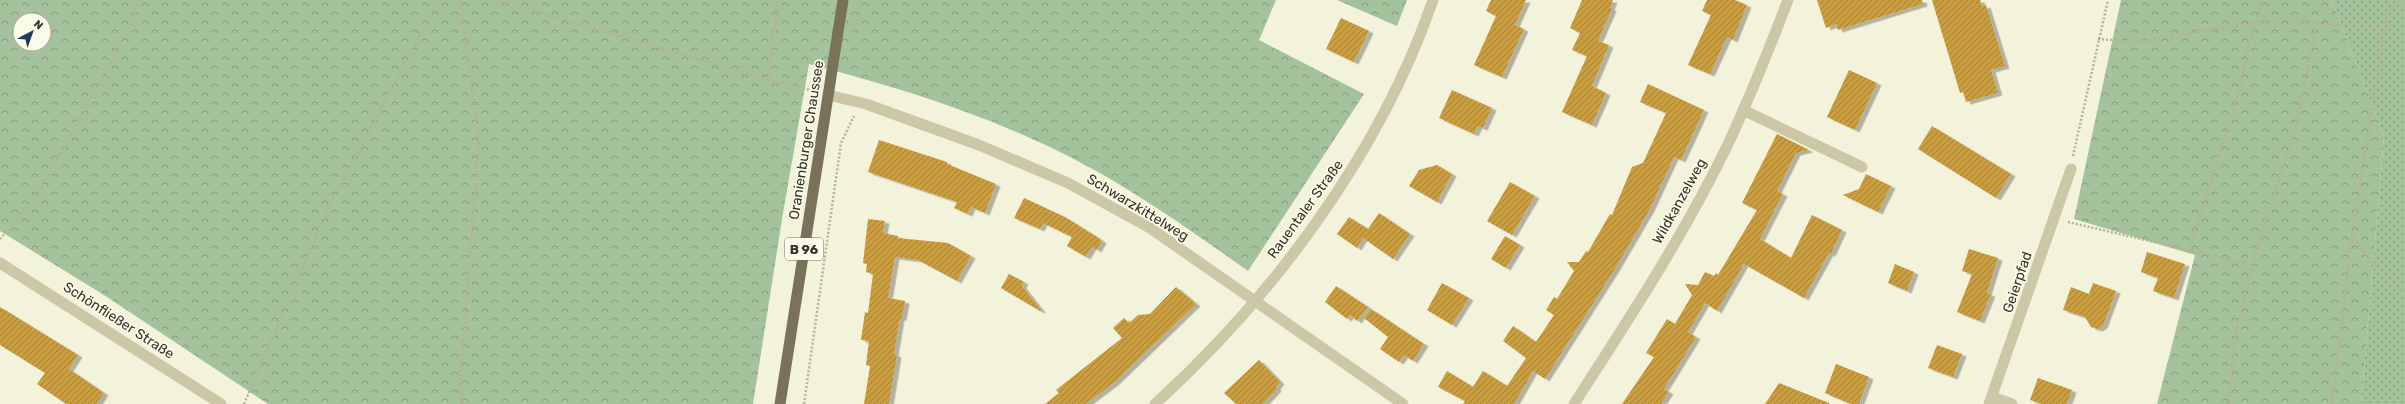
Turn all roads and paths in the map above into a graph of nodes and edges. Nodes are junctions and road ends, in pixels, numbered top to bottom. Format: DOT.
graph roads {
  1 [pos="140,0"];
  2 [pos="445,0"];
  3 [pos="460,0"];
  4 [pos="497,0"];
  5 [pos="778,0"];
  6 [pos="843,0"];
  7 [pos="1433,0"];
  8 [pos="1788,0"];
  9 [pos="2108,0"];
  10 [pos="2263,0"];
  11 [pos="2324,0"];
  12 [pos="2390,0"];
  13 [pos="2393,0"];
  14 [pos="2405,3"];
  15 [pos="2255,21"];
  16 [pos="2318,23"];
  17 [pos="2385,29"];
  18 [pos="2098,39"];
  19 [pos="768,80"];
  20 [pos="828,95"];
  21 [pos="860,103"];
  22 [pos="1744,110"];
  23 [pos="1862,167"];
  24 [pos="2071,169"];
  25 [pos="2055,218"];
  26 [pos="2352,236"];
  27 [pos="0,239"];
  28 [pos="2189,252"];
  29 [pos="0,263"];
  30 [pos="2253,265"];
  31 [pos="2405,293"];
  32 [pos="1254,300"];
  33 [pos="1991,400"];
  34 [pos="220,404"];
  35 [pos="244,404"];
  36 [pos="462,404"];
  37 [pos="780,404"];
  38 [pos="804,404"];
  39 [pos="1155,404"];
  40 [pos="1403,404"];
  41 [pos="1574,404"];
  42 [pos="2012,404"];
  43 [pos="2229,404"];
  44 [pos="2332,404"];
  1 -- 27 [label="path"];
  2 -- 35 [label="path"];
  3 -- 36 [label="path"];
  4 -- 19 [label="path"];
  5 -- 19 [label="path"];
  6 -- 20 [label="main road, Oranienburger Chaussee / B 96"];
  7 -- 32 [label="street, Rauentaler Straße"];
  8 -- 22 [label="street, Wildkanzelweg"];
  9 -- 18 [label="path"];
  10 -- 15 [label="path"];
  11 -- 16 [label="path"];
  12 -- 17 [label="path"];
  13 -- 14 [label="path"];
  15 -- 16 [label="path"];
  15 -- 18 [label="path"];
  15 -- 28 [label="path"];
  16 -- 17 [label="path"];
  16 -- 30 [label="path"];
  17 -- 26 [label="path"];
  18 -- 24 [label="path"];
  19 -- 20 [label="path"];
  20 -- 21 [label="street, Schwarzkittelweg"];
  20 -- 37 [label="main road, Oranienburger Chaussee / B 96"];
  21 -- 32 [label="street, Schwarzkittelweg"];
  21 -- 38 [label="path"];
  22 -- 23 [label="street"];
  22 -- 41 [label="street, Wildkanzelweg"];
  24 -- 25 [label="street, Geierpfad"];
  25 -- 28 [label="path"];
  25 -- 33 [label="street, Geierpfad"];
  26 -- 31 [label="path"];
  26 -- 44 [label="path"];
  28 -- 30 [label="path"];
  29 -- 34 [label="street, Schönfließer Straße"];
  30 -- 43 [label="path"];
  32 -- 39 [label="street, Rauentaler Straße"];
  32 -- 40 [label="street, Schwarzkittelweg"];
  33 -- 42 [label="street"];
}
